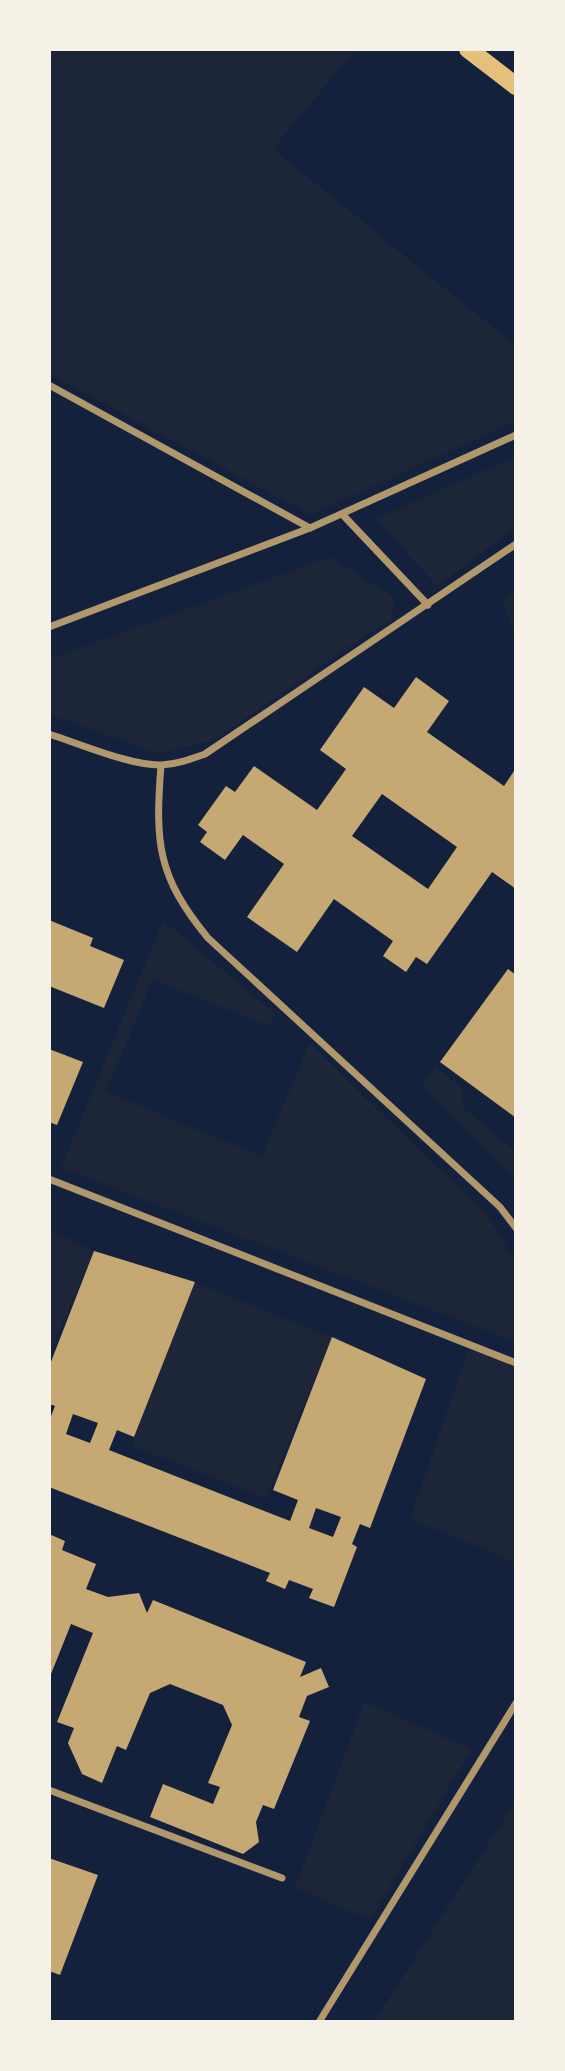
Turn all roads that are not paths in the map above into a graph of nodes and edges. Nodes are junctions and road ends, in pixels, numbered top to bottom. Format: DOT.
graph roads {
  1 [pos="468,49"];
  2 [pos="516,86"];
  3 [pos="49,385"];
  4 [pos="516,435"];
  5 [pos="342,514"];
  6 [pos="310,528"];
  7 [pos="516,544"];
  8 [pos="428,605"];
  9 [pos="49,627"];
  10 [pos="49,734"];
  11 [pos="161,765"];
  12 [pos="49,1179"];
  13 [pos="516,1228"];
  14 [pos="516,1363"];
  15 [pos="516,1703"];
  16 [pos="49,1790"];
  17 [pos="282,1878"];
  18 [pos="319,2022"];
  1 -- 2 [label="main road"];
  3 -- 6 [label="street"];
  4 -- 5 [label="street"];
  5 -- 6 [label="street"];
  5 -- 8 [label="street"];
  6 -- 9 [label="street"];
  7 -- 8 [label="street"];
  8 -- 11 [label="street"];
  10 -- 11 [label="street"];
  11 -- 13 [label="street"];
  12 -- 14 [label="street"];
  15 -- 18 [label="street"];
  16 -- 17 [label="street"];
}
